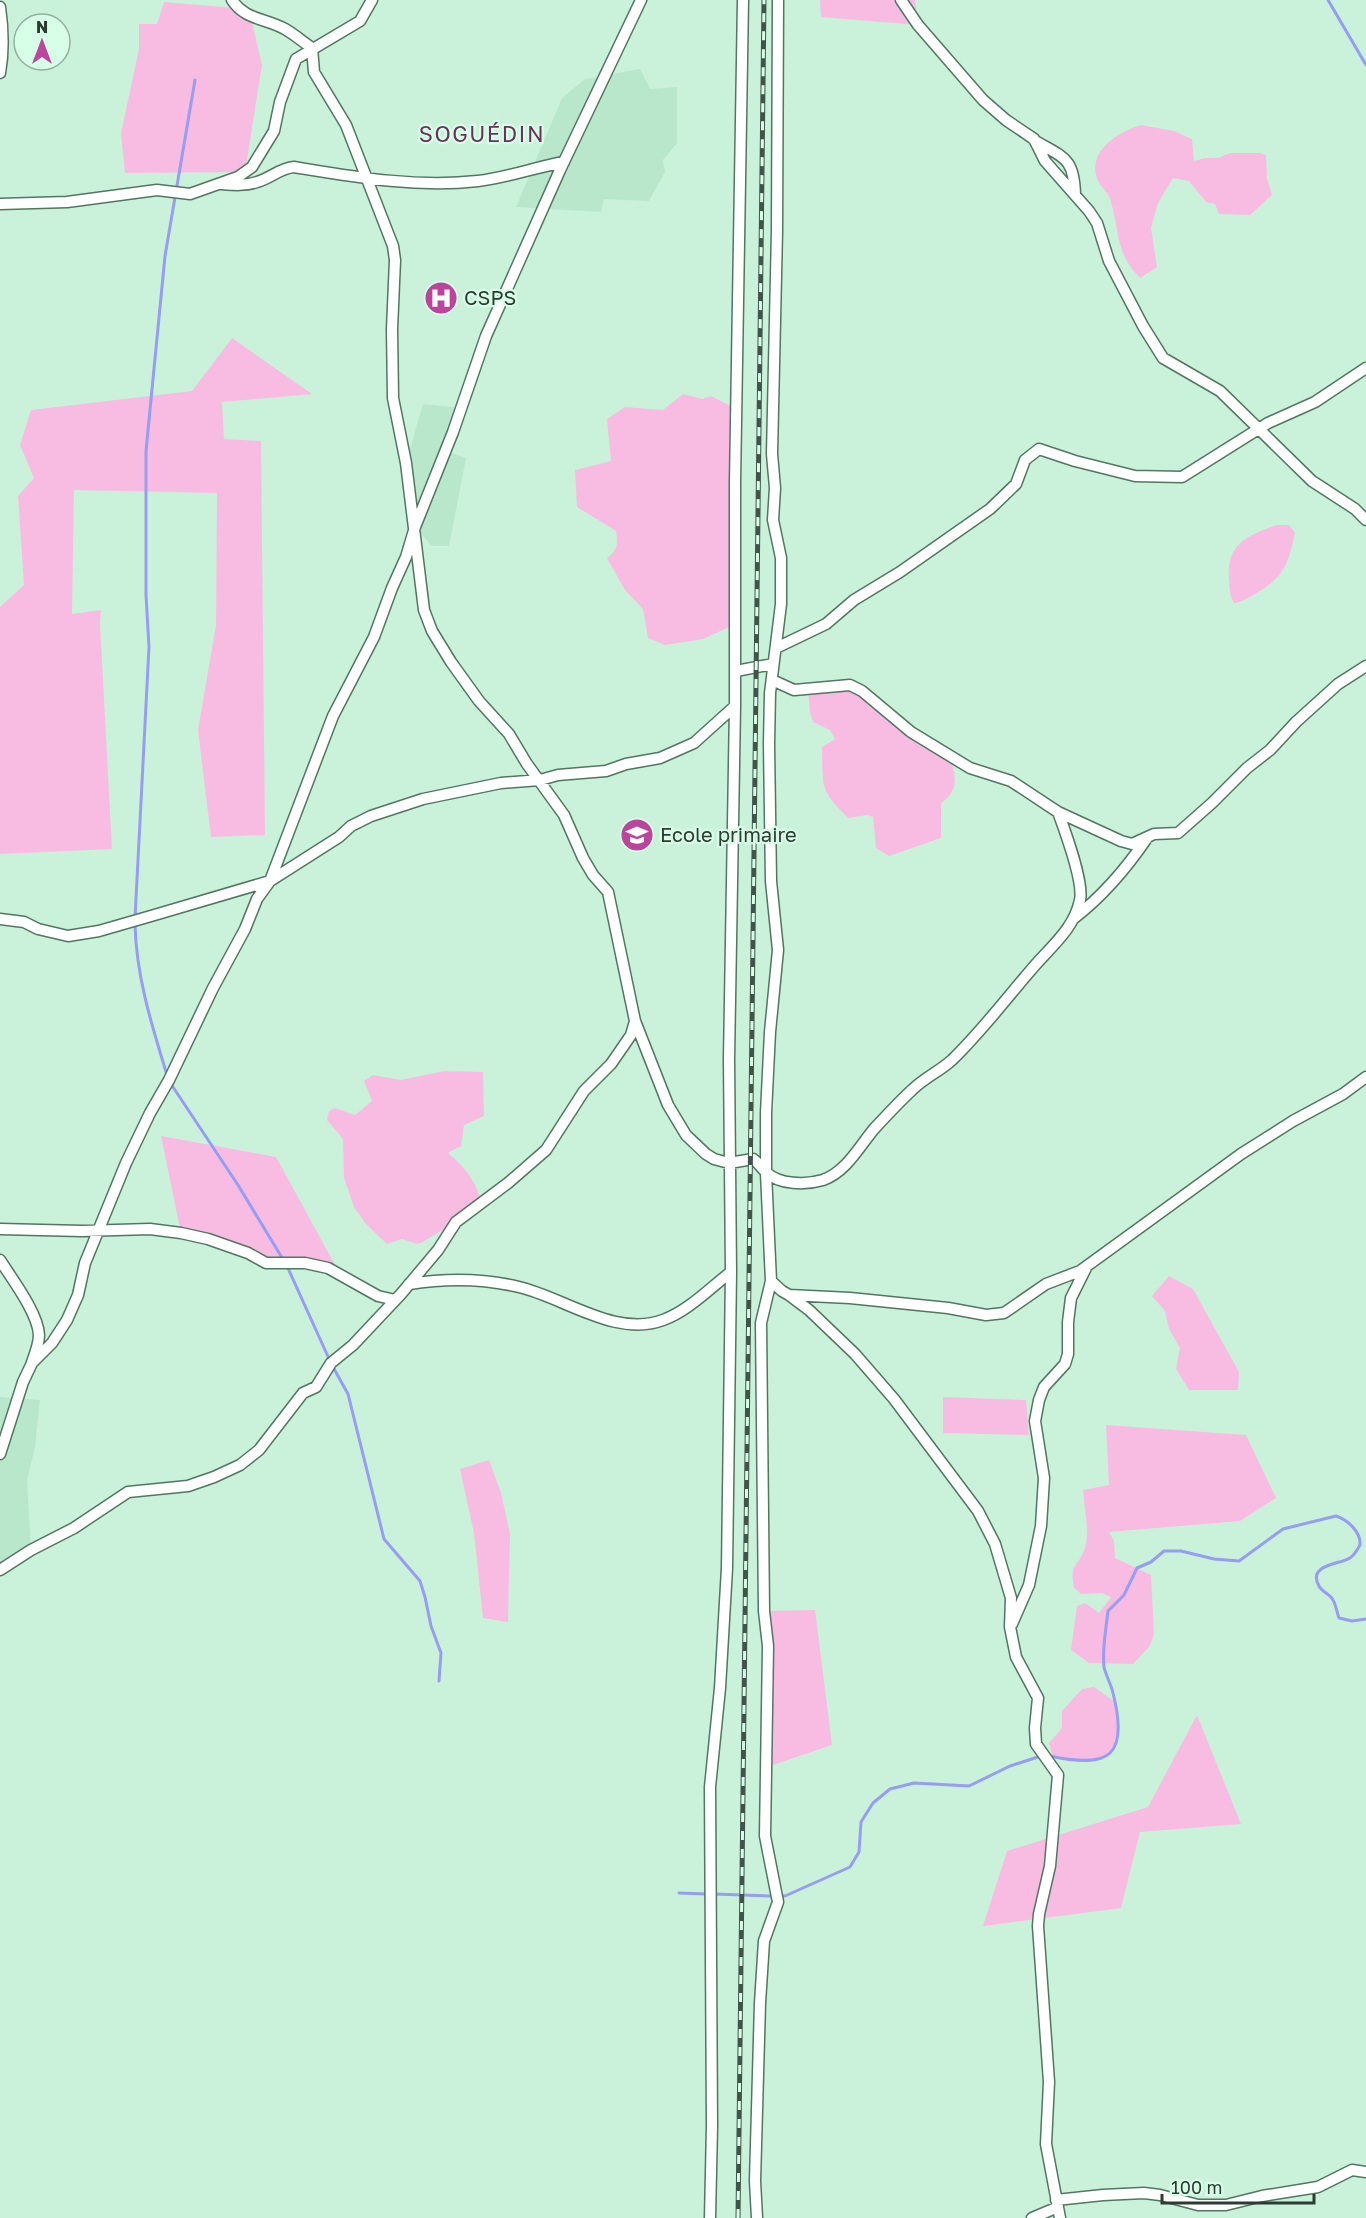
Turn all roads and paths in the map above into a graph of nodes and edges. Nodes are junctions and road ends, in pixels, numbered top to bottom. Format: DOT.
graph roads {
  1 [pos="232,0"];
  2 [pos="372,0"];
  3 [pos="641,0"];
  4 [pos="743,0"];
  5 [pos="778,0"];
  6 [pos="900,0"];
  7 [pos="0,7"];
  8 [pos="312,48"];
  9 [pos="0,73"];
  10 [pos="1034,140"];
  11 [pos="564,162"];
  12 [pos="368,179"];
  13 [pos="219,184"];
  14 [pos="1075,195"];
  15 [pos="0,204"];
  16 [pos="1366,368"];
  17 [pos="1259,430"];
  18 [pos="1366,520"];
  19 [pos="415,527"];
  20 [pos="776,648"];
  21 [pos="773,664"];
  22 [pos="1366,666"];
  23 [pos="735,671"];
  24 [pos="772,680"];
  25 [pos="735,706"];
  26 [pos="540,780"];
  27 [pos="1058,812"];
  28 [pos="1149,836"];
  29 [pos="270,881"];
  30 [pos="0,919"];
  31 [pos="1073,920"];
  32 [pos="635,1021"];
  33 [pos="1366,1077"];
  34 [pos="729,1163"];
  35 [pos="766,1173"];
  36 [pos="0,1229"];
  37 [pos="97,1231"];
  38 [pos="0,1260"];
  39 [pos="1088,1266"];
  40 [pos="731,1272"];
  41 [pos="771,1281"];
  42 [pos="410,1284"];
  43 [pos="789,1295"];
  44 [pos="395,1300"];
  45 [pos="32,1363"];
  46 [pos="0,1454"];
  47 [pos="0,1570"];
  48 [pos="1011,1627"];
  49 [pos="1366,2172"];
  50 [pos="1058,2208"];
  51 [pos="710,2218"];
  52 [pos="757,2218"];
  53 [pos="1032,2218"];
  1 -- 8 [label="street"];
  2 -- 8 [label="street"];
  3 -- 11 [label="street"];
  4 -- 23 [label="street"];
  5 -- 20 [label="street"];
  6 -- 10 [label="street"];
  7 -- 9 [label="street"];
  8 -- 12 [label="street"];
  8 -- 13 [label="street"];
  10 -- 14 [label="street"];
  10 -- 14 [label="street"];
  11 -- 12 [label="street"];
  11 -- 19 [label="street"];
  12 -- 13 [label="street"];
  12 -- 19 [label="street"];
  13 -- 15 [label="street"];
  14 -- 17 [label="street"];
  16 -- 17 [label="street"];
  17 -- 18 [label="street"];
  17 -- 20 [label="street"];
  19 -- 26 [label="street"];
  19 -- 29 [label="street"];
  20 -- 21 [label="street"];
  21 -- 23 [label="street"];
  21 -- 24 [label="street"];
  22 -- 28 [label="street"];
  23 -- 25 [label="street"];
  24 -- 27 [label="street"];
  24 -- 35 [label="street"];
  25 -- 26 [label="street"];
  25 -- 34 [label="street"];
  26 -- 29 [label="street"];
  26 -- 32 [label="street"];
  27 -- 28 [label="street"];
  27 -- 31 [label="street"];
  28 -- 31 [label="street"];
  29 -- 30 [label="street"];
  29 -- 37 [label="street"];
  31 -- 35 [label="street"];
  32 -- 34 [label="street"];
  32 -- 42 [label="street"];
  33 -- 39 [label="street"];
  34 -- 35 [label="street"];
  34 -- 40 [label="street"];
  35 -- 41 [label="street"];
  36 -- 37 [label="street"];
  37 -- 44 [label="street"];
  37 -- 45 [label="street"];
  38 -- 45 [label="street"];
  39 -- 43 [label="street"];
  39 -- 48 [label="street"];
  40 -- 42 [label="street"];
  40 -- 51 [label="street"];
  41 -- 43 [label="street"];
  41 -- 52 [label="street"];
  42 -- 44 [label="street"];
  43 -- 48 [label="street"];
  44 -- 47 [label="street"];
  45 -- 46 [label="street"];
  48 -- 50 [label="street"];
  49 -- 50 [label="street"];
  50 -- 53 [label="street"];
}
